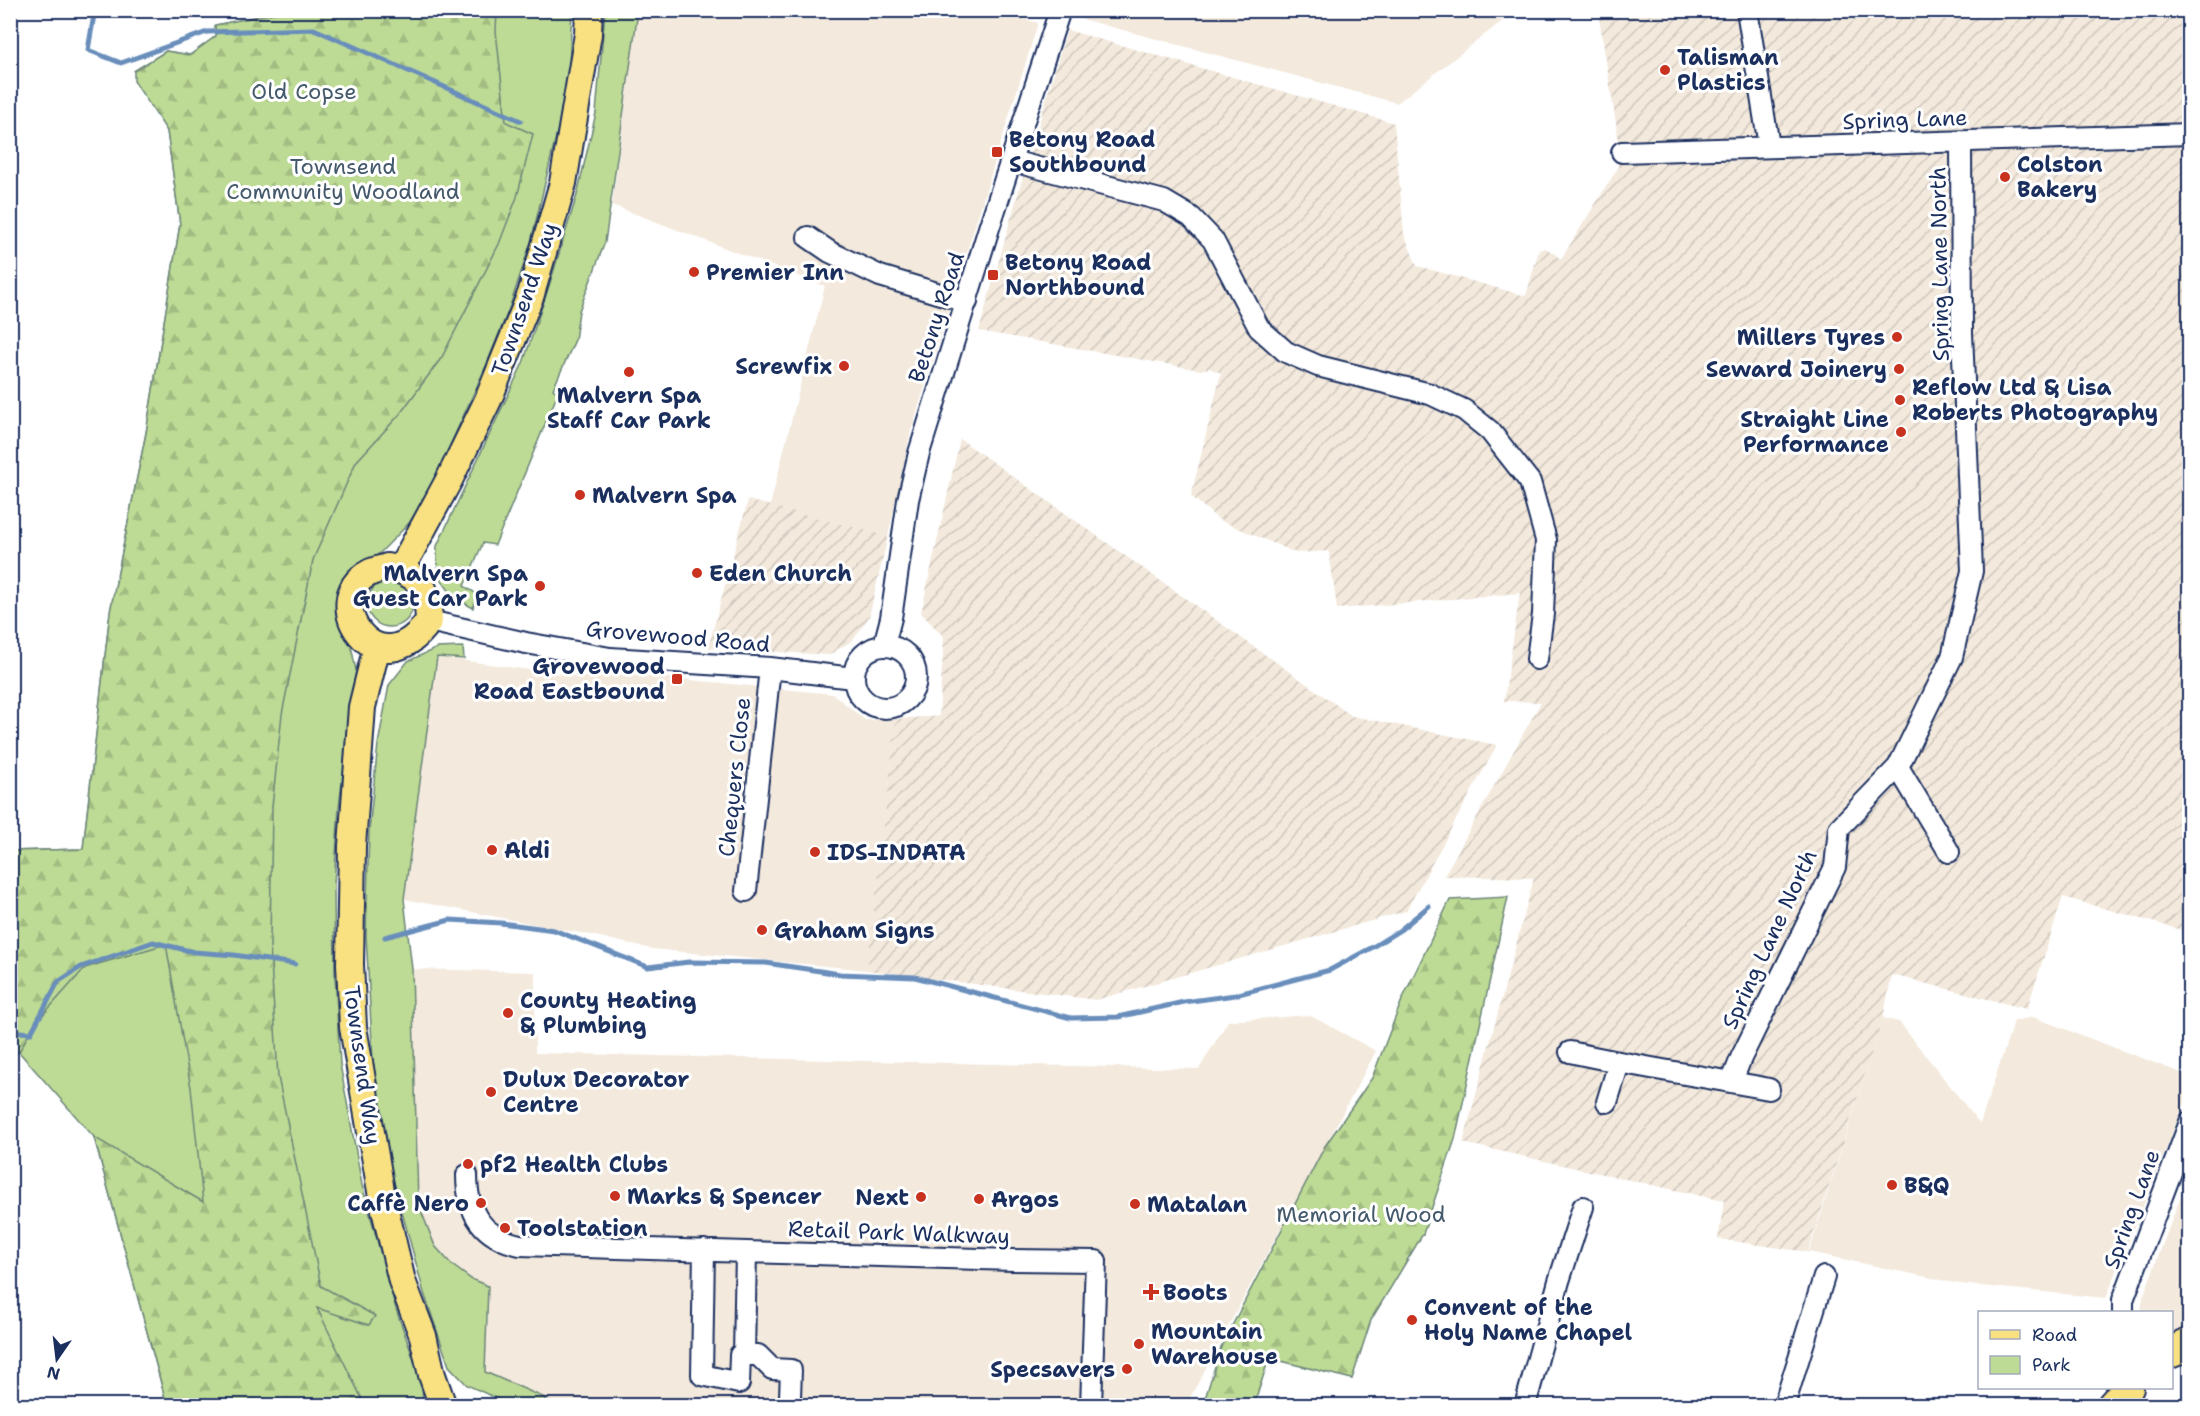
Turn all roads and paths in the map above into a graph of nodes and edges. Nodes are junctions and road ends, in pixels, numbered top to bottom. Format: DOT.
graph roads {
  1 [pos="589,10"];
  2 [pos="1060,10"];
  3 [pos="1747,10"];
  4 [pos="2190,134"];
  5 [pos="1961,141"];
  6 [pos="1770,146"];
  7 [pos="1623,152"];
  8 [pos="1012,161"];
  9 [pos="808,237"];
  10 [pos="967,302"];
  11 [pos="401,569"];
  12 [pos="429,621"];
  13 [pos="884,645"];
  14 [pos="377,646"];
  15 [pos="1537,659"];
  16 [pos="771,668"];
  17 [pos="853,678"];
  18 [pos="1898,767"];
  19 [pos="1949,852"];
  20 [pos="746,891"];
  21 [pos="1570,1052"];
  22 [pos="1619,1064"];
  23 [pos="1732,1081"];
  24 [pos="1770,1089"];
  25 [pos="1607,1102"];
  26 [pos="2190,1122"];
  27 [pos="467,1175"];
  28 [pos="1583,1207"];
  29 [pos="704,1251"];
  30 [pos="746,1252"];
  31 [pos="1824,1277"];
  32 [pos="2123,1311"];
  33 [pos="2190,1343"];
  34 [pos="2173,1352"];
  35 [pos="744,1355"];
  36 [pos="2127,1389"];
  37 [pos="443,1406"];
  38 [pos="792,1406"];
  39 [pos="1090,1406"];
  40 [pos="1525,1406"];
  41 [pos="1784,1406"];
  42 [pos="2112,1406"];
  1 -- 11 [label="main road, Townsend Way"];
  2 -- 8 [label="street, Betony Road"];
  3 -- 6 [label="street"];
  4 -- 5 [label="street, Spring Lane"];
  5 -- 6 [label="street, Spring Lane"];
  5 -- 18 [label="street, Spring Lane North"];
  6 -- 7 [label="street, Spring Lane"];
  8 -- 10 [label="street, Betony Road"];
  8 -- 15 [label="street"];
  9 -- 10 [label="street"];
  10 -- 13 [label="street, Betony Road"];
  11 -- 12 [label="main road"];
  11 -- 14 [label="main road"];
  12 -- 14 [label="main road"];
  12 -- 16 [label="street, Grovewood Road"];
  13 -- 17 [label="street"];
  13 -- 17 [label="street"];
  14 -- 37 [label="main road, Townsend Way"];
  16 -- 17 [label="street, Grovewood Road"];
  16 -- 20 [label="street, Chequers Close"];
  18 -- 19 [label="street"];
  18 -- 23 [label="street, Spring Lane North"];
  21 -- 22 [label="street"];
  22 -- 23 [label="street"];
  22 -- 25 [label="street"];
  23 -- 24 [label="street"];
  26 -- 32 [label="street, Spring Lane"];
  27 -- 29 [label="street, Retail Park Walkway"];
  28 -- 40 [label="street"];
  29 -- 30 [label="street, Retail Park Walkway"];
  29 -- 35 [label="street"];
  30 -- 35 [label="street"];
  30 -- 39 [label="street, Retail Park Walkway"];
  31 -- 41 [label="street"];
  33 -- 34 [label="highway"];
  35 -- 38 [label="street"];
  36 -- 42 [label="highway"];
}
